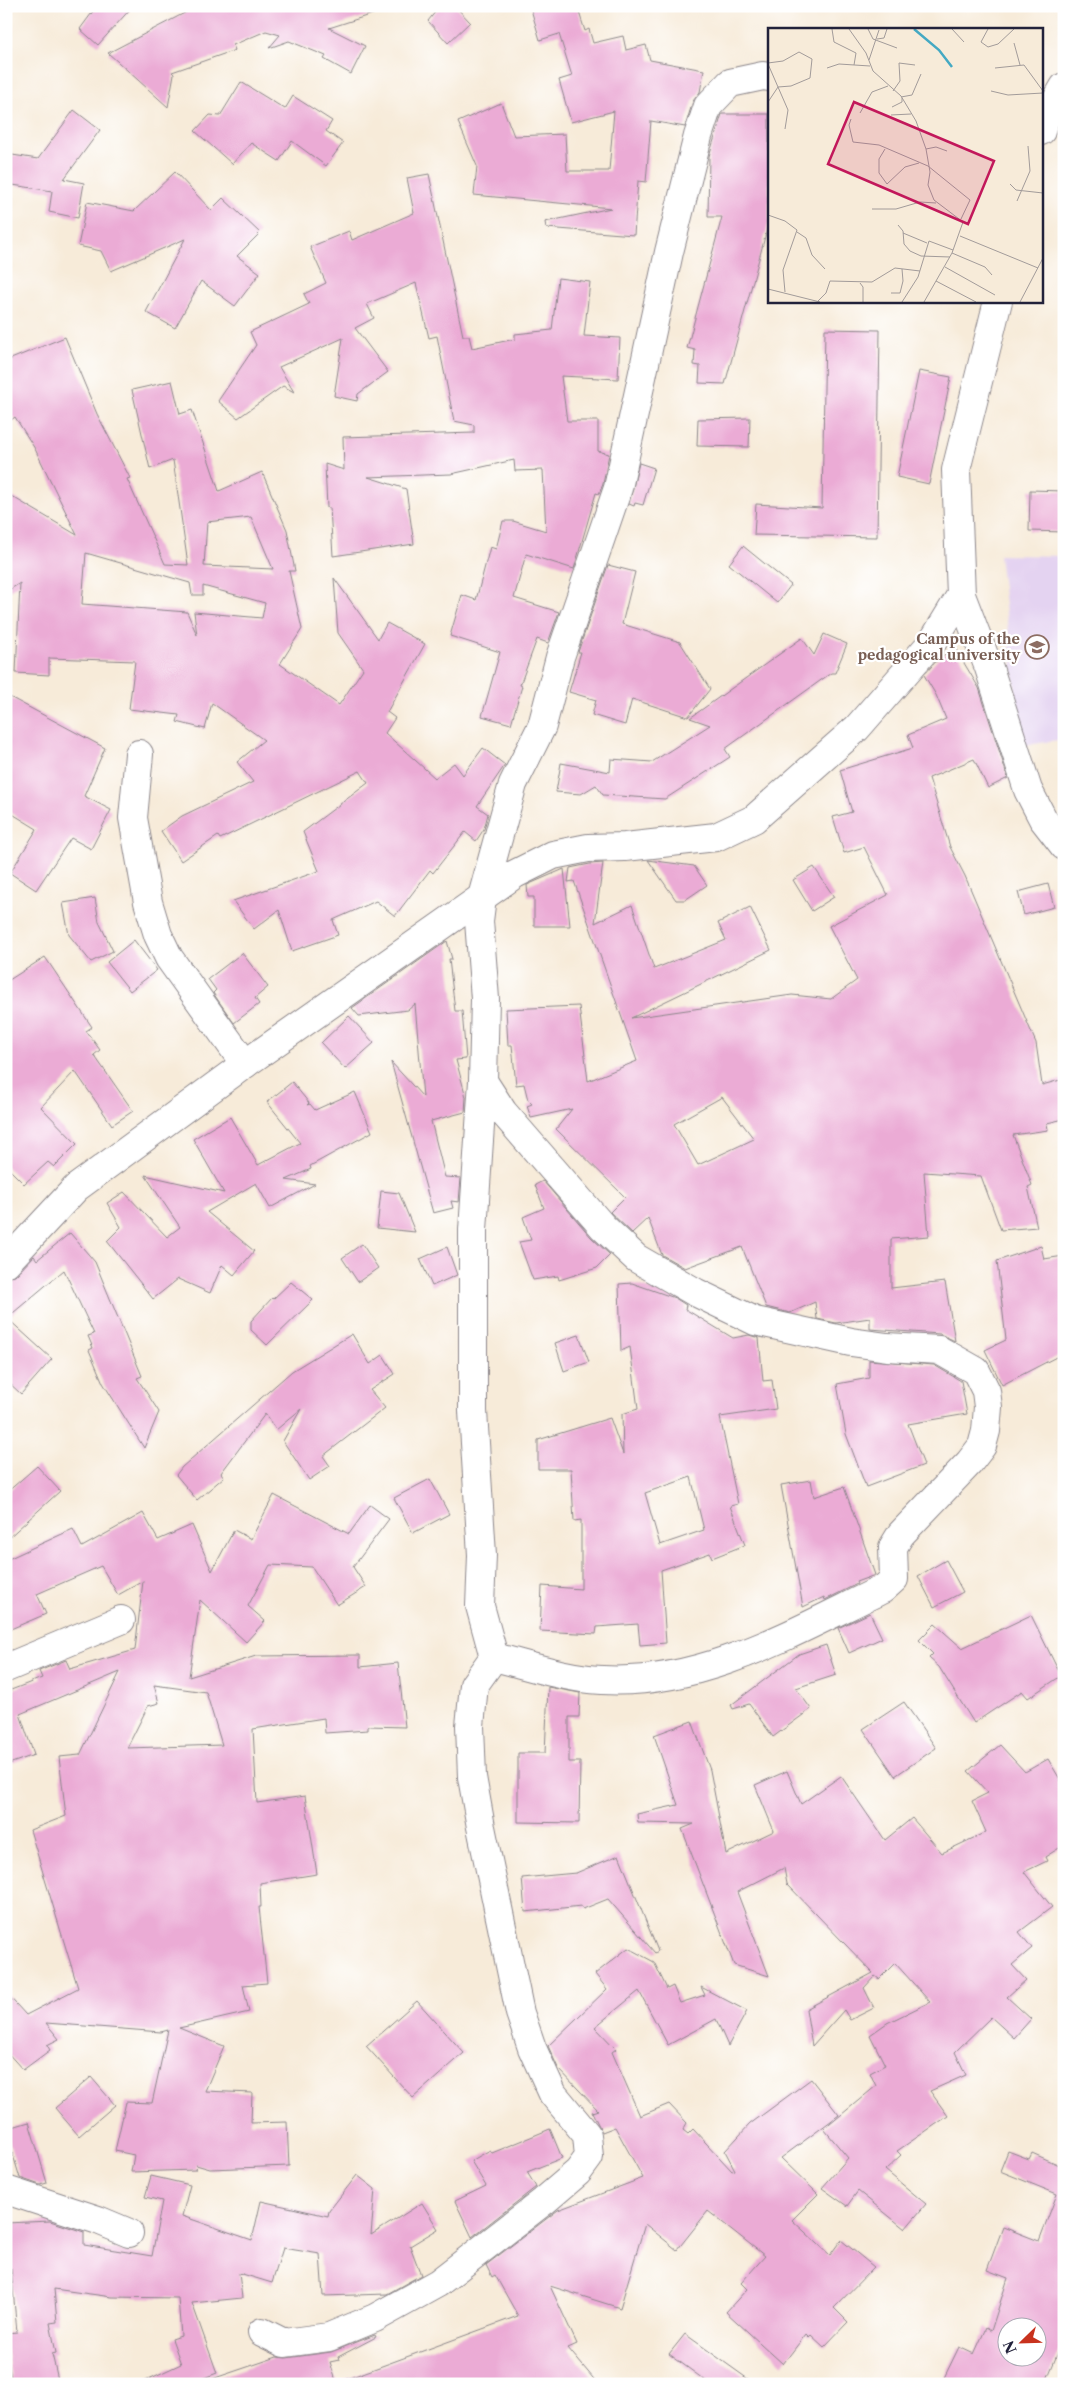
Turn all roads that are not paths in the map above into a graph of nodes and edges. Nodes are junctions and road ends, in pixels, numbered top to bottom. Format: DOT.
graph roads {
  1 [pos="768,77"];
  2 [pos="1064,88"];
  3 [pos="1042,126"];
  4 [pos="998,302"];
  5 [pos="962,595"];
  6 [pos="139,754"];
  7 [pos="1064,846"];
  8 [pos="482,897"];
  9 [pos="245,1064"];
  10 [pos="482,1082"];
  11 [pos="6,1263"];
  12 [pos="121,1620"];
  13 [pos="494,1657"];
  14 [pos="6,1668"];
  15 [pos="6,2190"];
  16 [pos="129,2233"];
  17 [pos="262,2332"];
  1 -- 8 [label="street"];
  2 -- 3 [label="street"];
  4 -- 5 [label="street"];
  5 -- 7 [label="street"];
  5 -- 8 [label="street"];
  6 -- 9 [label="street"];
  8 -- 9 [label="street"];
  8 -- 10 [label="street"];
  9 -- 11 [label="street"];
  10 -- 13 [label="street"];
  10 -- 13 [label="street"];
  12 -- 14 [label="street"];
  13 -- 17 [label="street"];
  15 -- 16 [label="street"];
}
